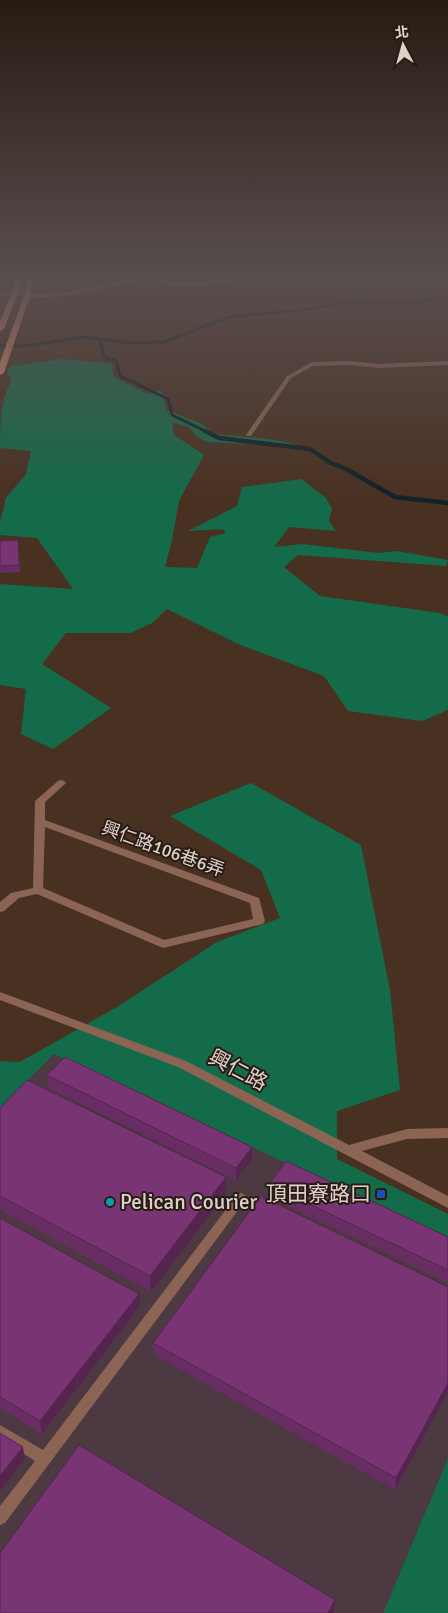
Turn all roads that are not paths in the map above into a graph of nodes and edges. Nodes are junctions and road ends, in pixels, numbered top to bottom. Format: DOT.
graph roads {
  1 [pos="8,349"];
  2 [pos="448,363"];
  3 [pos="435,364"];
  4 [pos="448,368"];
  5 [pos="0,373"];
  6 [pos="249,435"];
  7 [pos="61,783"];
  8 [pos="40,822"];
  9 [pos="38,890"];
  10 [pos="0,908"];
  11 [pos="0,996"];
  12 [pos="448,1133"];
  13 [pos="348,1150"];
  14 [pos="241,1198"];
  15 [pos="448,1202"];
  16 [pos="0,1431"];
  17 [pos="44,1459"];
  18 [pos="0,1518"];
  1 -- 5 [label="main road"];
  2 -- 3 [label="lane"];
  3 -- 4 [label="lane"];
  3 -- 6 [label="lane"];
  7 -- 8 [label="street"];
  8 -- 9 [label="street"];
  8 -- 9 [label="street, 興仁路106巷6弄"];
  9 -- 10 [label="street"];
  11 -- 13 [label="street, 興仁路"];
  12 -- 13 [label="street"];
  13 -- 15 [label="street, 興仁路"];
  14 -- 17 [label="lane"];
  16 -- 17 [label="lane"];
  17 -- 18 [label="lane"];
}
